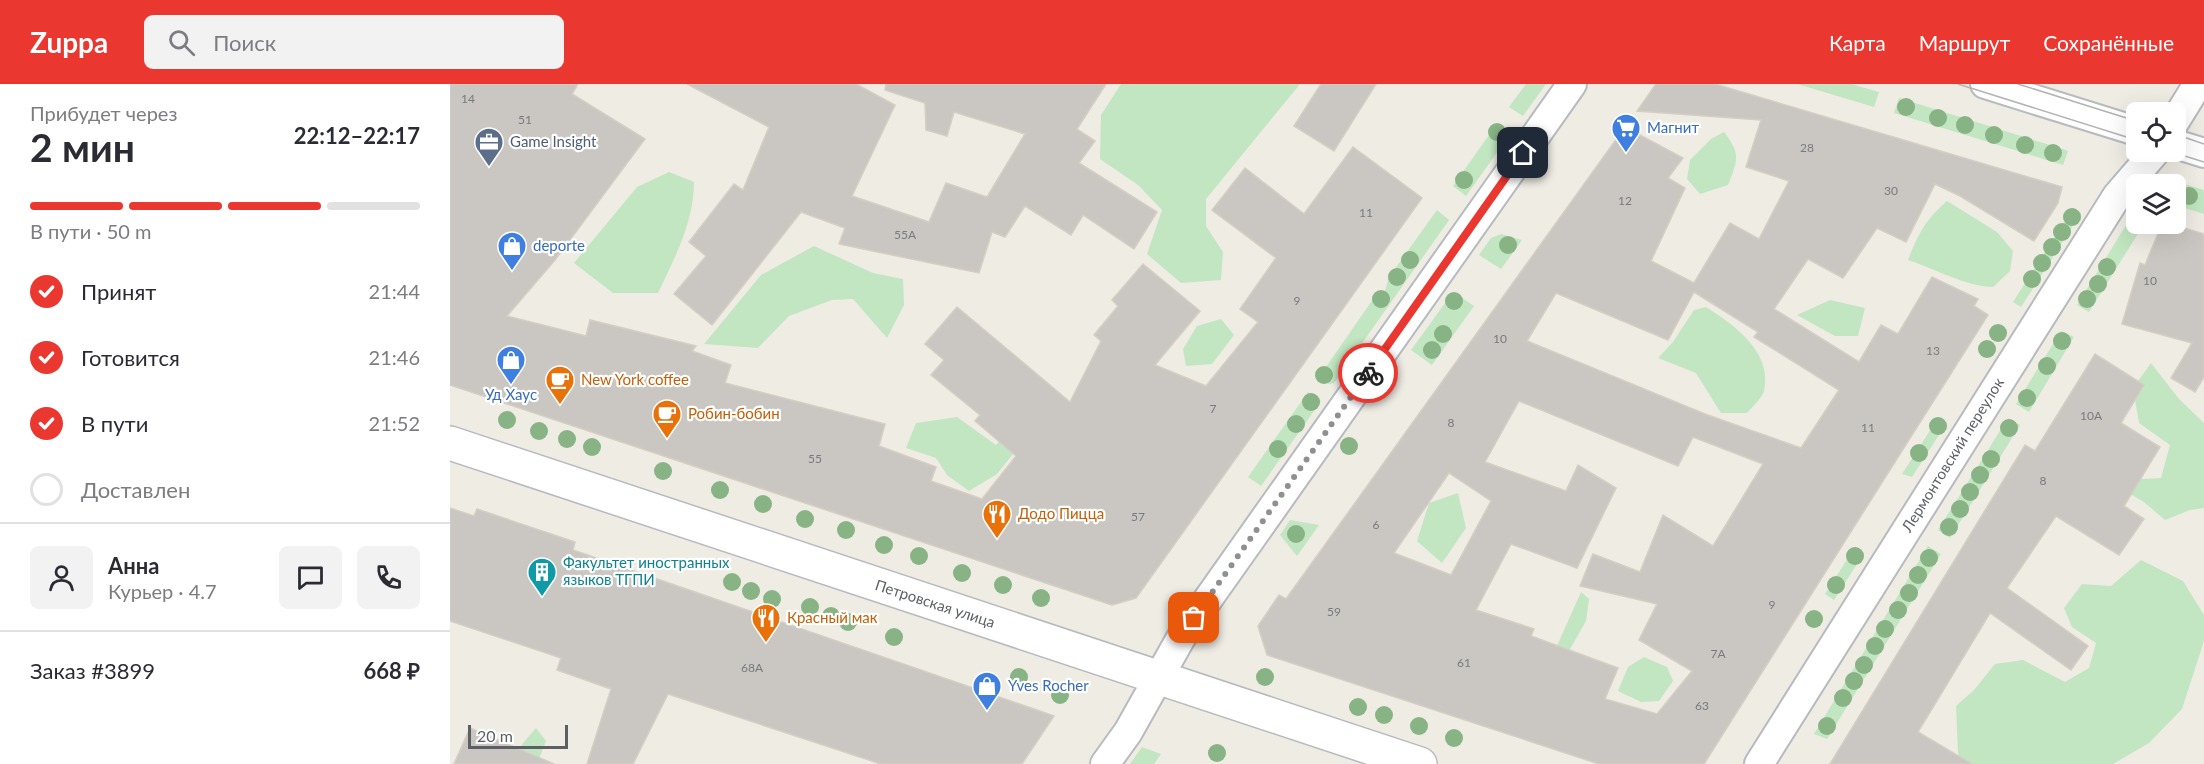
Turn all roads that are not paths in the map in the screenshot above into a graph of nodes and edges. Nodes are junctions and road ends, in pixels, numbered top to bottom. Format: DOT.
graph roads {
  1 [pos="1572,84"];
  2 [pos="1985,84"];
  3 [pos="2198,84"];
  4 [pos="2186,103"];
  5 [pos="2126,128"];
  6 [pos="2186,147"];
  7 [pos="2204,153"];
  8 [pos="2146,162"];
  9 [pos="450,444"];
  10 [pos="1158,679"];
  11 [pos="1105,764"];
  12 [pos="1420,764"];
  13 [pos="1759,764"];
  1 -- 10 [label="street"];
  2 -- 5 [label="street"];
  3 -- 4 [label="street"];
  6 -- 7 [label="street"];
  8 -- 13 [label="street, Лермонтовский переулок"];
  9 -- 10 [label="main road, Петровская улица"];
  10 -- 11 [label="street"];
  10 -- 12 [label="main road, Петровская улица"];
}
